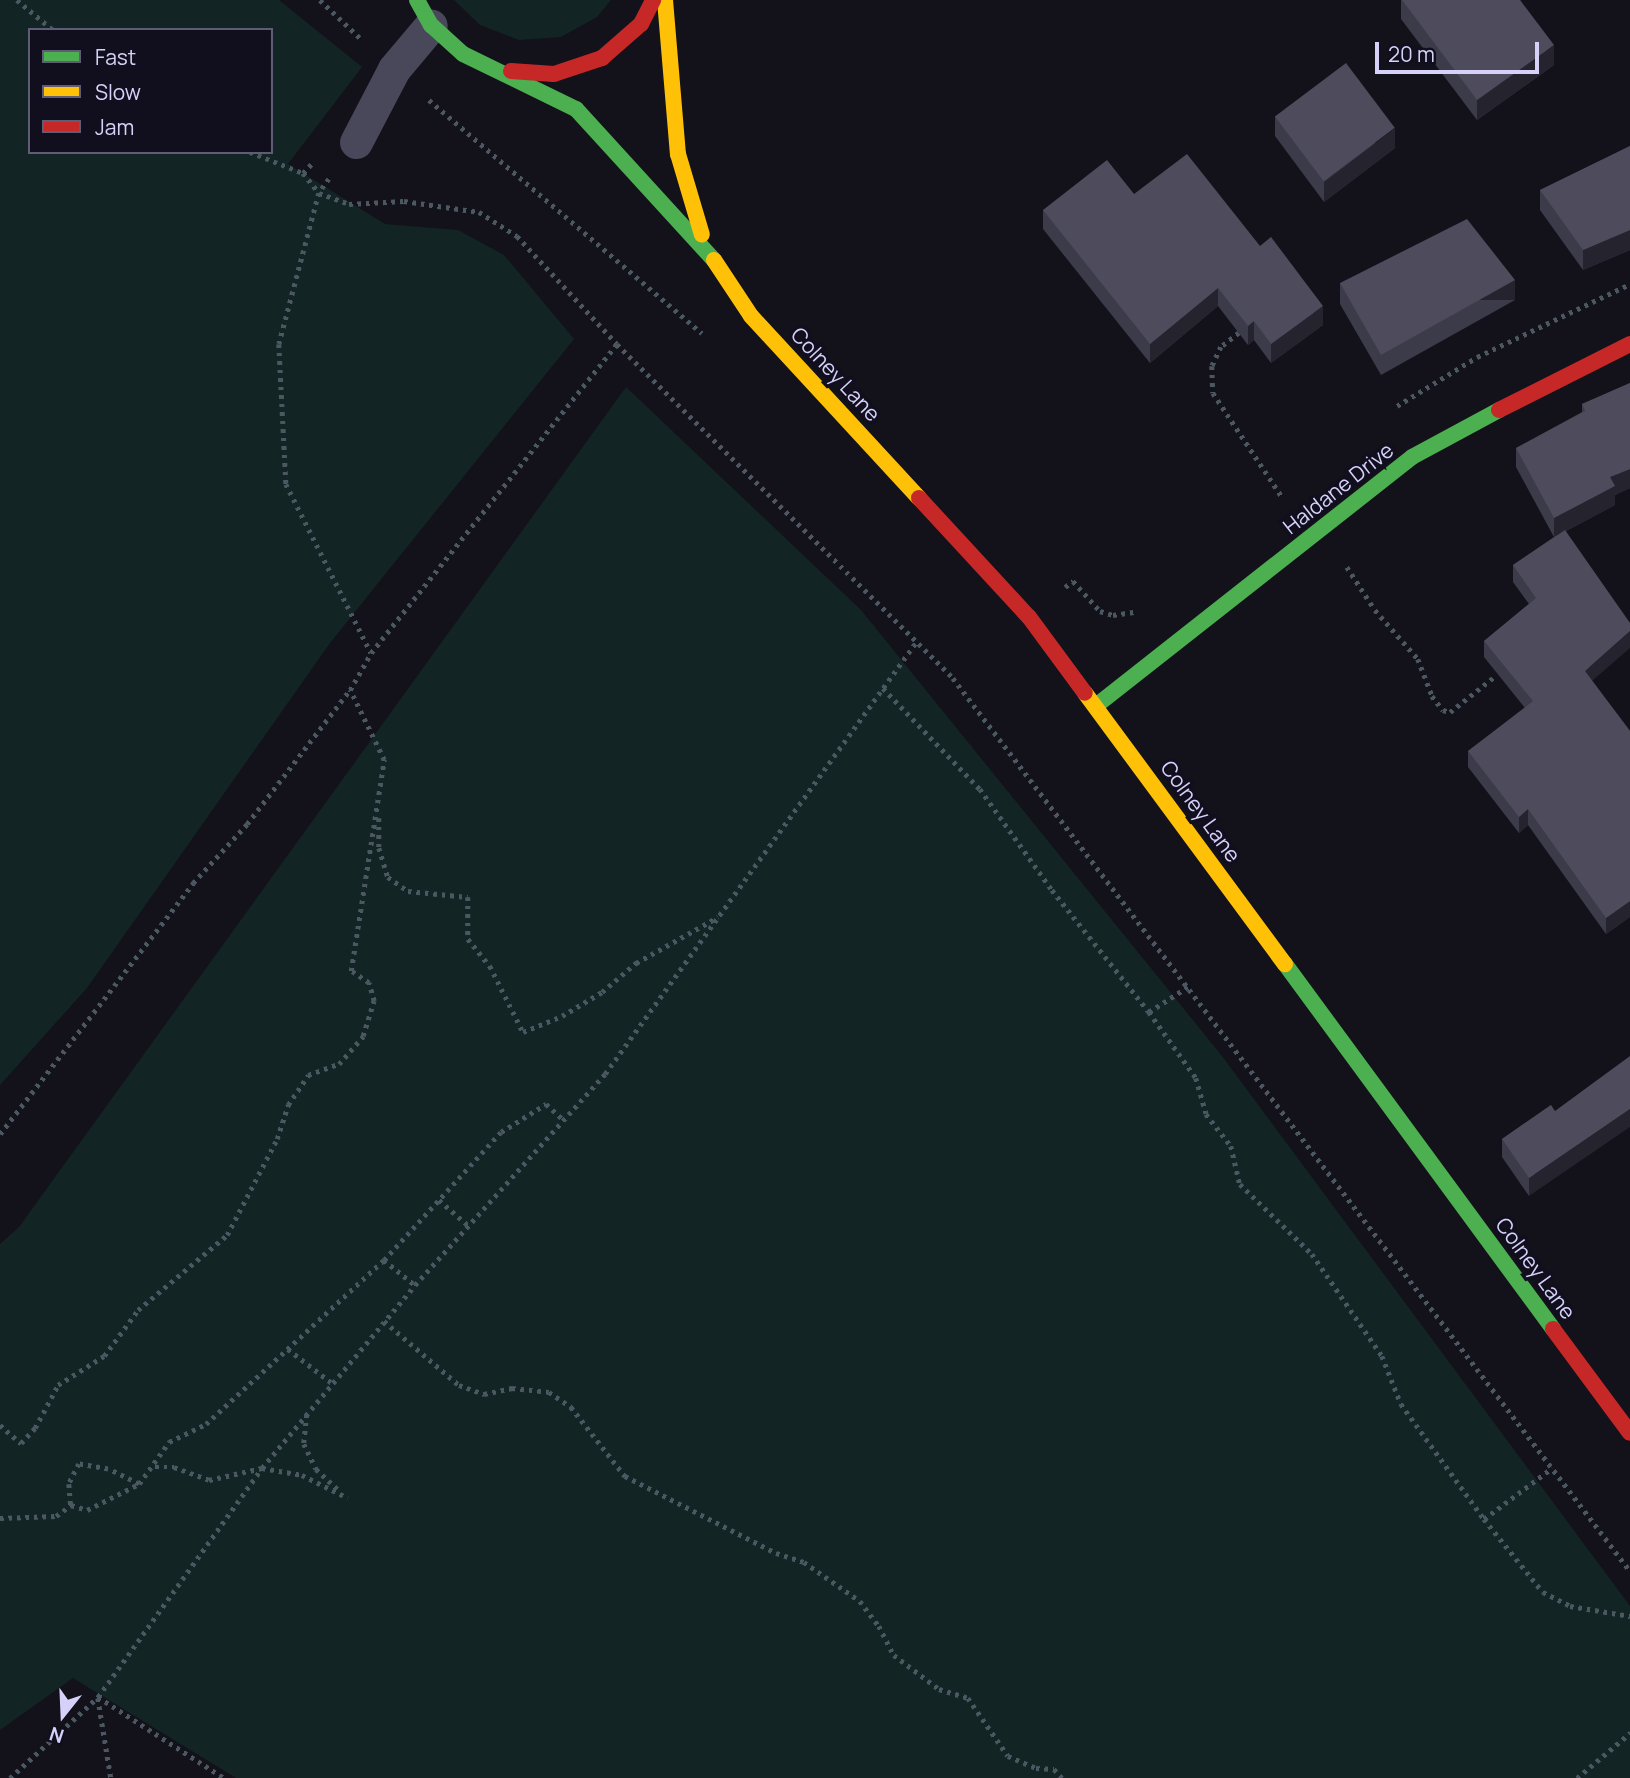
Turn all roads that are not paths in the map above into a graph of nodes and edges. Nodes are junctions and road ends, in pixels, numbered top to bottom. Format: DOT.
graph roads {
  1 [pos="653,0"];
  2 [pos="666,0"];
  3 [pos="424,12"];
  4 [pos="502,71"];
  5 [pos="356,142"];
  6 [pos="703,242"];
  7 [pos="1630,344"];
  8 [pos="1097,705"];
  9 [pos="1630,1433"];
  1 -- 4 [label="street, Colney Lane"];
  2 -- 6 [label="street, Colney Lane"];
  3 -- 4 [label="street, Colney Lane"];
  3 -- 5 [label="lane"];
  4 -- 6 [label="street, Colney Lane"];
  6 -- 8 [label="street, Colney Lane"];
  7 -- 8 [label="street, Haldane Drive"];
  8 -- 9 [label="street, Colney Lane"];
}
